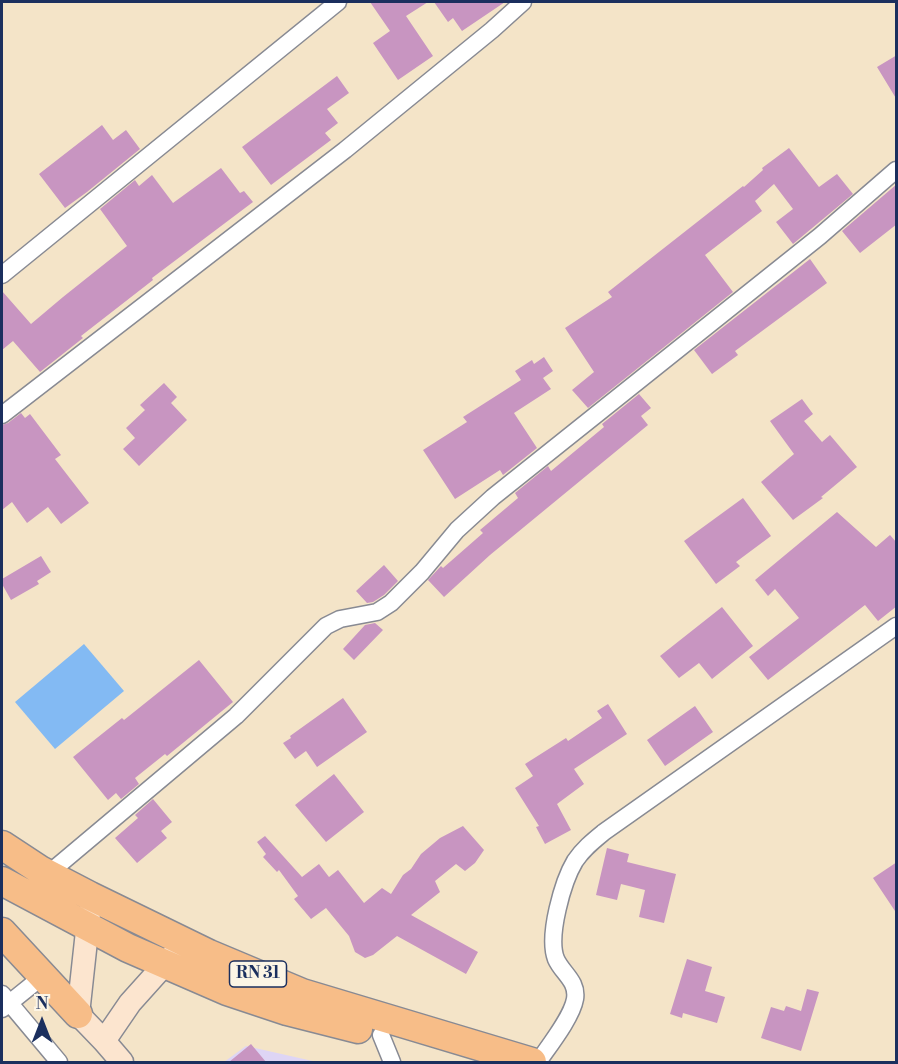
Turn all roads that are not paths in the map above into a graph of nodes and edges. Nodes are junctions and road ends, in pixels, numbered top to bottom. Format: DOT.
graph roads {
  1 [pos="338,2"];
  2 [pos="523,2"];
  3 [pos="897,170"];
  4 [pos="2,275"];
  5 [pos="2,415"];
  6 [pos="897,626"];
  7 [pos="2,844"];
  8 [pos="48,874"];
  9 [pos="2,881"];
  10 [pos="90,896"];
  11 [pos="87,927"];
  12 [pos="2,932"];
  13 [pos="184,941"];
  14 [pos="166,964"];
  15 [pos="43,976"];
  16 [pos="4,1002"];
  17 [pos="78,1014"];
  18 [pos="381,1035"];
  19 [pos="104,1041"];
  20 [pos="59,1062"];
  21 [pos="122,1062"];
  22 [pos="392,1062"];
  23 [pos="492,1062"];
  24 [pos="532,1062"];
  25 [pos="538,1062"];
  1 -- 4 [label="street"];
  2 -- 5 [label="street"];
  3 -- 8 [label="street"];
  6 -- 25 [label="street"];
  7 -- 8 [label="highway, RN 31"];
  8 -- 10 [label="highway, RN 31"];
  9 -- 11 [label="highway, RN 31"];
  10 -- 11 [label="street"];
  10 -- 13 [label="highway, RN 31"];
  11 -- 14 [label="highway, RN 31"];
  11 -- 17 [label="street"];
  12 -- 15 [label="highway"];
  13 -- 14 [label="street"];
  13 -- 24 [label="highway, RN 31"];
  14 -- 18 [label="highway, RN 31"];
  14 -- 19 [label="street"];
  15 -- 16 [label="street"];
  15 -- 17 [label="highway"];
  16 -- 20 [label="street"];
  17 -- 19 [label="street"];
  18 -- 22 [label="street"];
  18 -- 23 [label="highway, RN 31"];
  19 -- 21 [label="street"];
}
